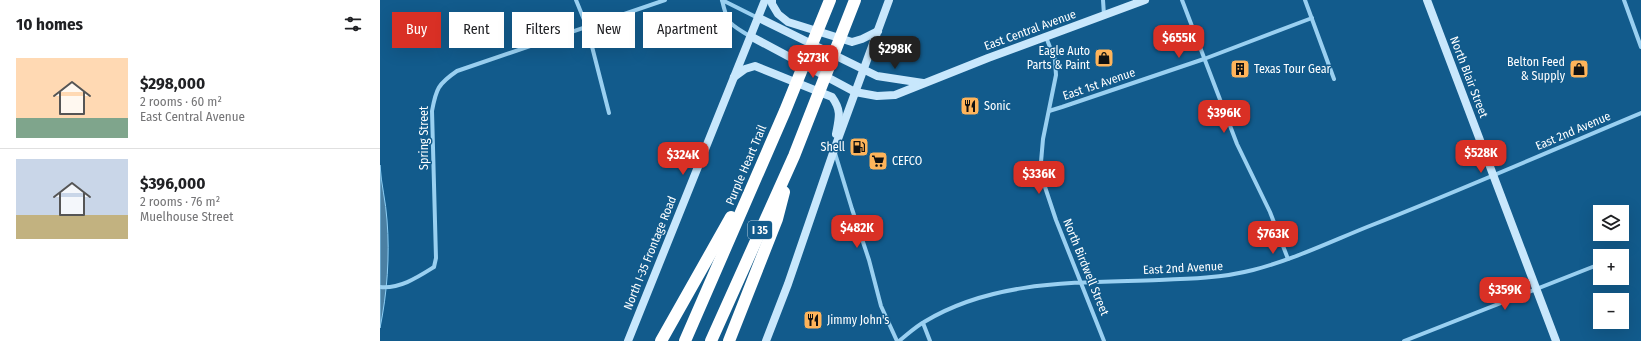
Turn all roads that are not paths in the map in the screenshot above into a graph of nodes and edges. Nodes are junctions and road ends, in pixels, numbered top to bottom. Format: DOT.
graph roads {
  1 [pos="576,0"];
  2 [pos="665,0"];
  3 [pos="722,0"];
  4 [pos="765,0"];
  5 [pos="772,0"];
  6 [pos="830,0"];
  7 [pos="889,0"];
  8 [pos="1103,0"];
  9 [pos="1145,0"];
  10 [pos="1182,0"];
  11 [pos="1305,0"];
  12 [pos="1427,0"];
  13 [pos="1624,0"];
  14 [pos="854,2"];
  15 [pos="630,12"];
  16 [pos="1104,15"];
  17 [pos="582,16"];
  18 [pos="759,18"];
  19 [pos="1312,18"];
  20 [pos="582,28"];
  21 [pos="878,30"];
  22 [pos="1046,36"];
  23 [pos="752,37"];
  24 [pos="1641,47"];
  25 [pos="592,48"];
  26 [pos="1204,59"];
  27 [pos="863,70"];
  28 [pos="733,78"];
  29 [pos="1334,79"];
  30 [pos="923,83"];
  31 [pos="855,92"];
  32 [pos="1049,110"];
  33 [pos="609,113"];
  34 [pos="1641,113"];
  35 [pos="834,150"];
  36 [pos="794,156"];
  37 [pos="764,159"];
  38 [pos="1493,176"];
  39 [pos="1288,259"];
  40 [pos="1593,267"];
  41 [pos="1081,282"];
  42 [pos="380,287"];
  43 [pos="1536,290"];
  44 [pos="923,323"];
  45 [pos="628,341"];
  46 [pos="661,341"];
  47 [pos="685,341"];
  48 [pos="711,341"];
  49 [pos="729,341"];
  50 [pos="766,341"];
  51 [pos="898,341"];
  52 [pos="930,341"];
  53 [pos="1104,341"];
  54 [pos="1404,341"];
  55 [pos="1556,341"];
  1 -- 17 [label="street"];
  2 -- 15 [label="street, Spring Street"];
  3 -- 18 [label="street, East Central Avenue"];
  3 -- 23 [label="street, East Central Avenue"];
  4 -- 18 [label="main road, North I-35 Frontage Road"];
  5 -- 21 [label="main road"];
  6 -- 37 [label="highway, Purple Heart Trail / I 35"];
  7 -- 21 [label="main road"];
  8 -- 16 [label="street"];
  9 -- 16 [label="main road, East Central Avenue"];
  10 -- 26 [label="street"];
  11 -- 19 [label="street"];
  12 -- 38 [label="main road, North Blair Street"];
  13 -- 24 [label="street"];
  14 -- 36 [label="highway, I 35"];
  16 -- 22 [label="main road, East Central Avenue"];
  18 -- 23 [label="main road, North I-35 Frontage Road"];
  18 -- 27 [label="main road, East Central Avenue"];
  19 -- 26 [label="street, East 1st Avenue"];
  19 -- 29 [label="street"];
  20 -- 42 [label="street, Spring Street"];
  21 -- 27 [label="main road"];
  22 -- 30 [label="main road, East Central Avenue"];
  22 -- 32 [label="street, North Birdwell Street"];
  23 -- 28 [label="main road, North I-35 Frontage Road"];
  23 -- 31 [label="main road, East Central Avenue"];
  25 -- 33 [label="street"];
  26 -- 32 [label="street, East 1st Avenue"];
  26 -- 39 [label="street"];
  27 -- 30 [label="main road, East Central Avenue"];
  27 -- 31 [label="main road"];
  28 -- 35 [label="main road"];
  28 -- 45 [label="main road, North I-35 Frontage Road"];
  30 -- 31 [label="main road, East Central Avenue"];
  31 -- 35 [label="main road"];
  32 -- 41 [label="street, North Birdwell Street"];
  34 -- 38 [label="street, East 2nd Avenue"];
  35 -- 50 [label="main road"];
  35 -- 51 [label="street"];
  36 -- 48 [label="highway, I 35"];
  36 -- 49 [label="highway"];
  37 -- 46 [label="highway"];
  37 -- 47 [label="highway, Purple Heart Trail / I 35"];
  38 -- 39 [label="street, East 2nd Avenue"];
  38 -- 43 [label="main road, North Blair Street"];
  39 -- 41 [label="street, East 2nd Avenue"];
  40 -- 43 [label="street"];
  41 -- 44 [label="street, East 2nd Avenue"];
  41 -- 53 [label="street, North Birdwell Street"];
  43 -- 54 [label="street"];
  43 -- 55 [label="main road, North Blair Street"];
  44 -- 51 [label="street, East 2nd Avenue"];
  44 -- 52 [label="street"];
}
